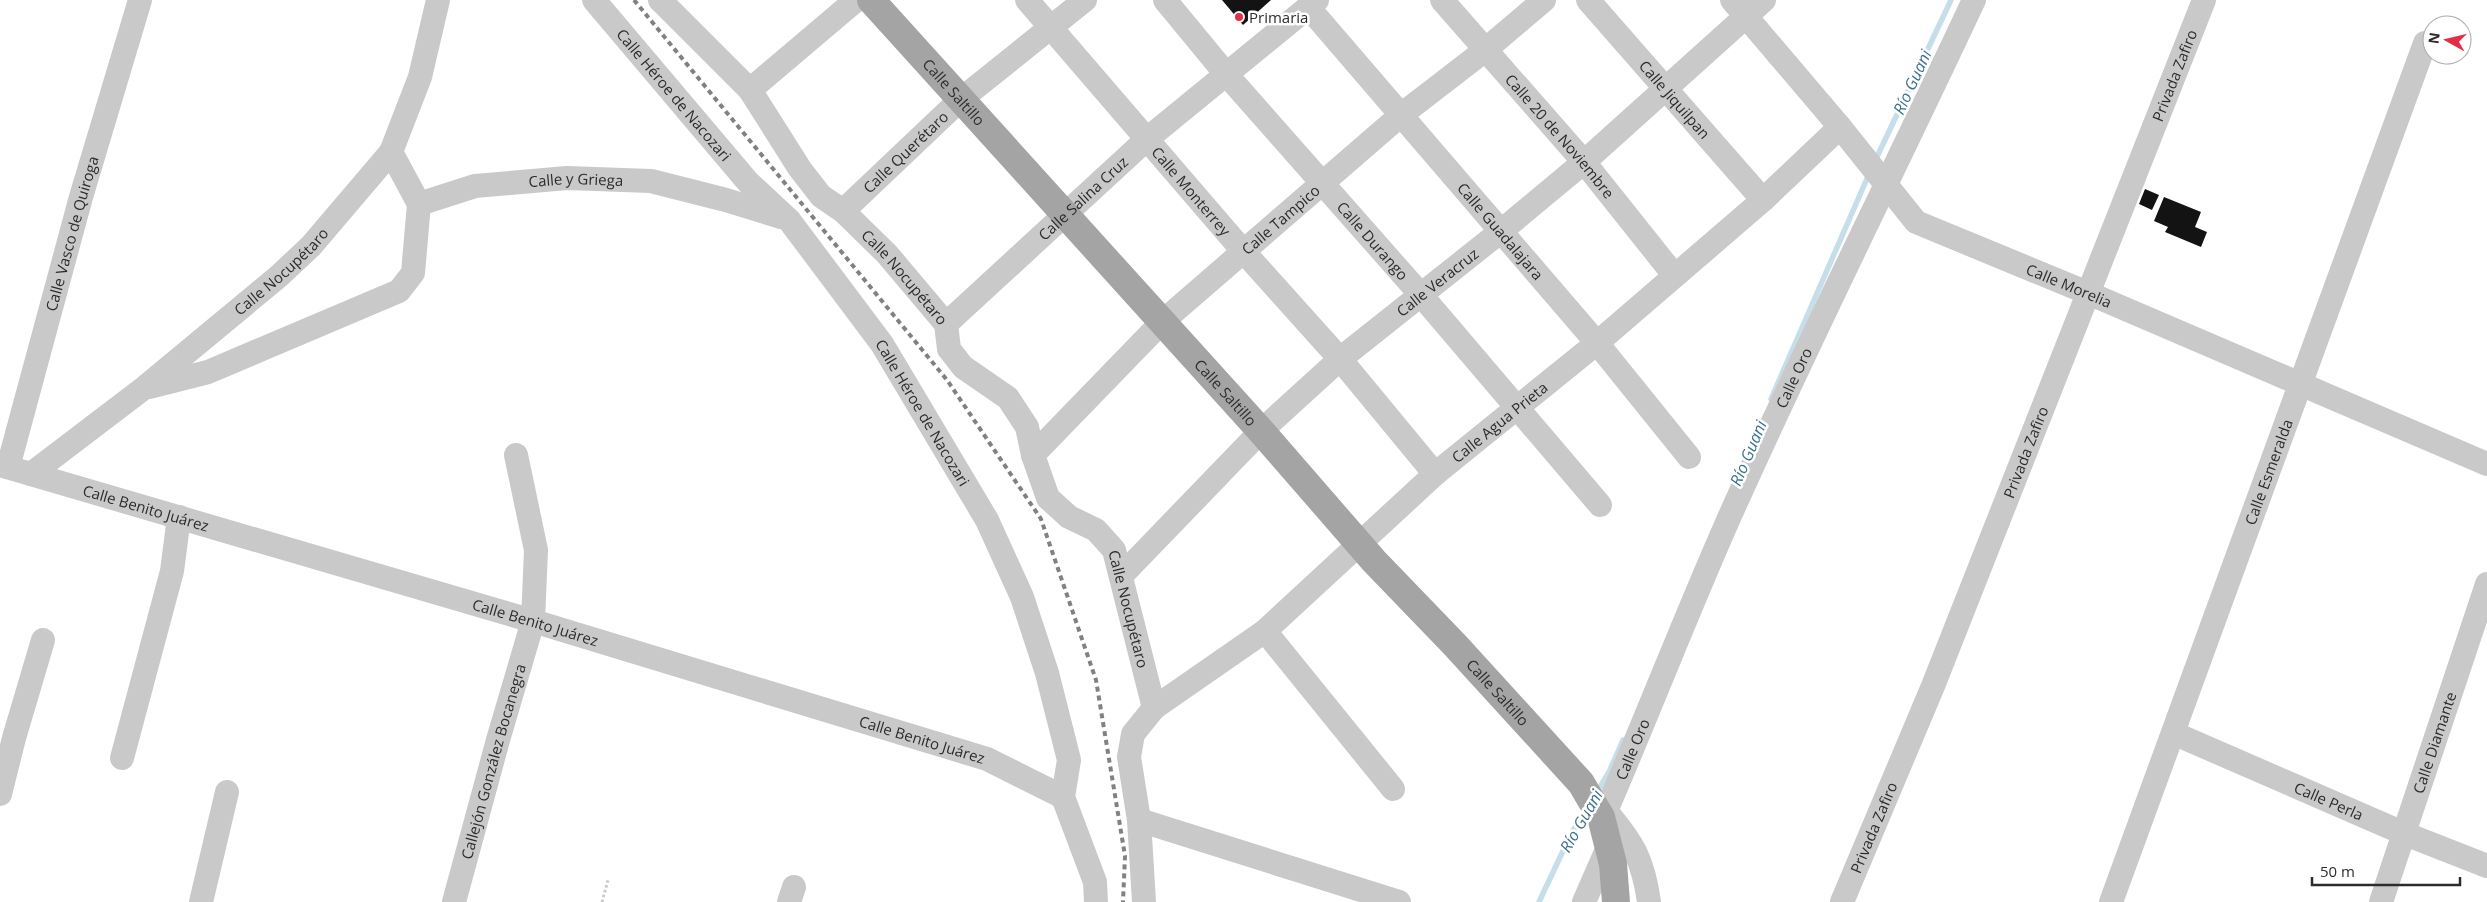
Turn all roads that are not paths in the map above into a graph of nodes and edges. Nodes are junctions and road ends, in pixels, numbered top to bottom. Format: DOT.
graph roads {
  1 [pos="140,0"];
  2 [pos="438,0"];
  3 [pos="594,0"];
  4 [pos="660,0"];
  5 [pos="856,0"];
  6 [pos="871,0"];
  7 [pos="1027,0"];
  8 [pos="1086,0"];
  9 [pos="1165,0"];
  10 [pos="1442,0"];
  11 [pos="1544,0"];
  12 [pos="1588,0"];
  13 [pos="1764,0"];
  14 [pos="1974,0"];
  15 [pos="2204,0"];
  16 [pos="1313,4"];
  17 [pos="1739,8"];
  18 [pos="1052,28"];
  19 [pos="2422,50"];
  20 [pos="1484,51"];
  21 [pos="1226,74"];
  22 [pos="750,90"];
  23 [pos="1666,90"];
  24 [pos="960,100"];
  25 [pos="1401,115"];
  26 [pos="1844,132"];
  27 [pos="1147,140"];
  28 [pos="391,152"];
  29 [pos="1584,162"];
  30 [pos="1882,181"];
  31 [pos="1322,184"];
  32 [pos="1763,200"];
  33 [pos="419,204"];
  34 [pos="843,211"];
  35 [pos="1065,215"];
  36 [pos="790,220"];
  37 [pos="1500,232"];
  38 [pos="1244,252"];
  39 [pos="1674,275"];
  40 [pos="2088,293"];
  41 [pos="1421,295"];
  42 [pos="1162,322"];
  43 [pos="946,324"];
  44 [pos="1597,343"];
  45 [pos="1340,359"];
  46 [pos="2301,385"];
  47 [pos="144,388"];
  48 [pos="1516,406"];
  49 [pos="1261,431"];
  50 [pos="516,455"];
  51 [pos="1033,455"];
  52 [pos="1689,457"];
  53 [pos="2487,464"];
  54 [pos="4,466"];
  55 [pos="31,474"];
  56 [pos="1435,474"];
  57 [pos="1600,505"];
  58 [pos="179,518"];
  59 [pos="1359,544"];
  60 [pos="1122,575"];
  61 [pos="2487,584"];
  62 [pos="533,622"];
  63 [pos="1265,630"];
  64 [pos="43,640"];
  65 [pos="1154,708"];
  66 [pos="2173,733"];
  67 [pos="122,758"];
  68 [pos="1393,789"];
  69 [pos="228,792"];
  70 [pos="0,794"];
  71 [pos="1063,797"];
  72 [pos="1601,812"];
  73 [pos="1139,820"];
  74 [pos="2403,833"];
  75 [pos="1608,847"];
  76 [pos="2487,866"];
  77 [pos="201,902"];
  78 [pos="454,902"];
  79 [pos="1096,902"];
  80 [pos="1144,902"];
  81 [pos="1399,902"];
  82 [pos="1584,902"];
  83 [pos="1616,902"];
  84 [pos="1649,902"];
  85 [pos="1842,902"];
  86 [pos="2111,902"];
  87 [pos="2381,902"];
  1 -- 54 [label="street, Calle Vasco de Quiroga"];
  2 -- 28 [label="street, Calle Nocupétaro"];
  3 -- 36 [label="street, Calle Héroe de Nacozari"];
  4 -- 22 [label="street, Calle Nocupétaro"];
  5 -- 22 [label="street"];
  6 -- 24 [label="main road, Calle Saltillo"];
  7 -- 18 [label="street, Calle Monterrey"];
  8 -- 18 [label="street, Calle Querétaro"];
  9 -- 21 [label="street, Calle Durango"];
  10 -- 20 [label="street, Calle 20 de Noviembre"];
  11 -- 20 [label="street, Calle Tampico"];
  12 -- 23 [label="street, Calle Jiquilpan"];
  13 -- 17 [label="street, Calle Veracruz"];
  14 -- 30 [label="street, Calle Oro"];
  15 -- 40 [label="street, Privada Zafiro"];
  16 -- 21 [label="street, Calle Salina Cruz"];
  16 -- 25 [label="street, Calle Guadalajara"];
  17 -- 23 [label="street, Calle Veracruz"];
  17 -- 26 [label="street, Calle Morelia"];
  18 -- 24 [label="street, Calle Querétaro"];
  18 -- 27 [label="street, Calle Monterrey"];
  19 -- 46 [label="street, Calle Esmeralda"];
  20 -- 25 [label="street, Calle Tampico"];
  20 -- 29 [label="street, Calle 20 de Noviembre"];
  21 -- 27 [label="street, Calle Salina Cruz"];
  21 -- 31 [label="street, Calle Durango"];
  22 -- 34 [label="street, Calle Nocupétaro"];
  23 -- 29 [label="street, Calle Veracruz"];
  23 -- 32 [label="street, Calle Jiquilpan"];
  24 -- 34 [label="street, Calle Querétaro"];
  24 -- 35 [label="main road, Calle Saltillo"];
  25 -- 31 [label="street, Calle Tampico"];
  25 -- 37 [label="street, Calle Guadalajara"];
  26 -- 30 [label="street, Calle Morelia"];
  26 -- 32 [label="street, Calle Agua Prieta"];
  27 -- 35 [label="street, Calle Salina Cruz"];
  27 -- 38 [label="street, Calle Monterrey"];
  28 -- 33 [label="street"];
  28 -- 47 [label="street, Calle Nocupétaro"];
  29 -- 37 [label="street, Calle Veracruz"];
  29 -- 39 [label="street, Calle 20 de Noviembre"];
  30 -- 40 [label="street, Calle Morelia"];
  30 -- 72 [label="street, Calle Oro"];
  31 -- 38 [label="street, Calle Tampico"];
  31 -- 41 [label="street, Calle Durango"];
  32 -- 39 [label="street, Calle Agua Prieta"];
  33 -- 36 [label="street, Calle y Griega"];
  33 -- 47 [label="street"];
  34 -- 43 [label="street, Calle Nocupétaro"];
  35 -- 42 [label="main road, Calle Saltillo"];
  35 -- 43 [label="street, Calle Salina Cruz"];
  36 -- 71 [label="street, Calle Héroe de Nacozari"];
  37 -- 41 [label="street, Calle Veracruz"];
  37 -- 44 [label="street, Calle Guadalajara"];
  38 -- 42 [label="street, Calle Tampico"];
  38 -- 45 [label="street, Calle Monterrey"];
  39 -- 44 [label="street, Calle Agua Prieta"];
  40 -- 46 [label="street, Calle Morelia"];
  40 -- 85 [label="street, Privada Zafiro"];
  41 -- 45 [label="street, Calle Veracruz"];
  41 -- 48 [label="street, Calle Durango"];
  42 -- 49 [label="main road, Calle Saltillo"];
  42 -- 51 [label="street, Calle Tampico"];
  43 -- 51 [label="street, Calle Nocupétaro"];
  44 -- 48 [label="street, Calle Agua Prieta"];
  44 -- 52 [label="street, Calle Guadalajara"];
  45 -- 49 [label="street, Calle Veracruz"];
  45 -- 56 [label="street, Calle Monterrey"];
  46 -- 53 [label="street, Calle Morelia"];
  46 -- 66 [label="street, Calle Esmeralda"];
  47 -- 55 [label="street, Calle Nocupétaro"];
  48 -- 56 [label="street, Calle Agua Prieta"];
  48 -- 57 [label="street, Calle Durango"];
  49 -- 59 [label="main road, Calle Saltillo"];
  49 -- 60 [label="street, Calle Veracruz"];
  50 -- 62 [label="street, Callejón González Bocanegra"];
  51 -- 60 [label="street, Calle Nocupétaro"];
  54 -- 55 [label="street, Calle Benito Juárez"];
  55 -- 58 [label="street, Calle Benito Juárez"];
  56 -- 59 [label="street, Calle Agua Prieta"];
  58 -- 62 [label="street, Calle Benito Juárez"];
  58 -- 67 [label="street"];
  59 -- 63 [label="street, Calle Agua Prieta"];
  59 -- 72 [label="main road, Calle Saltillo"];
  60 -- 65 [label="street, Calle Nocupétaro"];
  61 -- 74 [label="street, Calle Diamante"];
  62 -- 71 [label="street, Calle Benito Juárez"];
  62 -- 78 [label="street, Callejón González Bocanegra"];
  63 -- 65 [label="street, Calle Agua Prieta"];
  63 -- 68 [label="street"];
  64 -- 70 [label="street"];
  65 -- 73 [label="street, Calle Agua Prieta"];
  66 -- 74 [label="street, Calle Perla"];
  66 -- 86 [label="street, Calle Esmeralda"];
  69 -- 77 [label="street"];
  71 -- 79 [label="street, Calle Héroe de Nacozari"];
  72 -- 75 [label="main road, Calle Saltillo"];
  72 -- 84 [label="street"];
  73 -- 80 [label="street, Calle Agua Prieta"];
  73 -- 81 [label="street"];
  74 -- 76 [label="street, Calle Perla"];
  74 -- 87 [label="street, Calle Diamante"];
  75 -- 82 [label="street"];
  75 -- 83 [label="main road, Calle Saltillo"];
}
